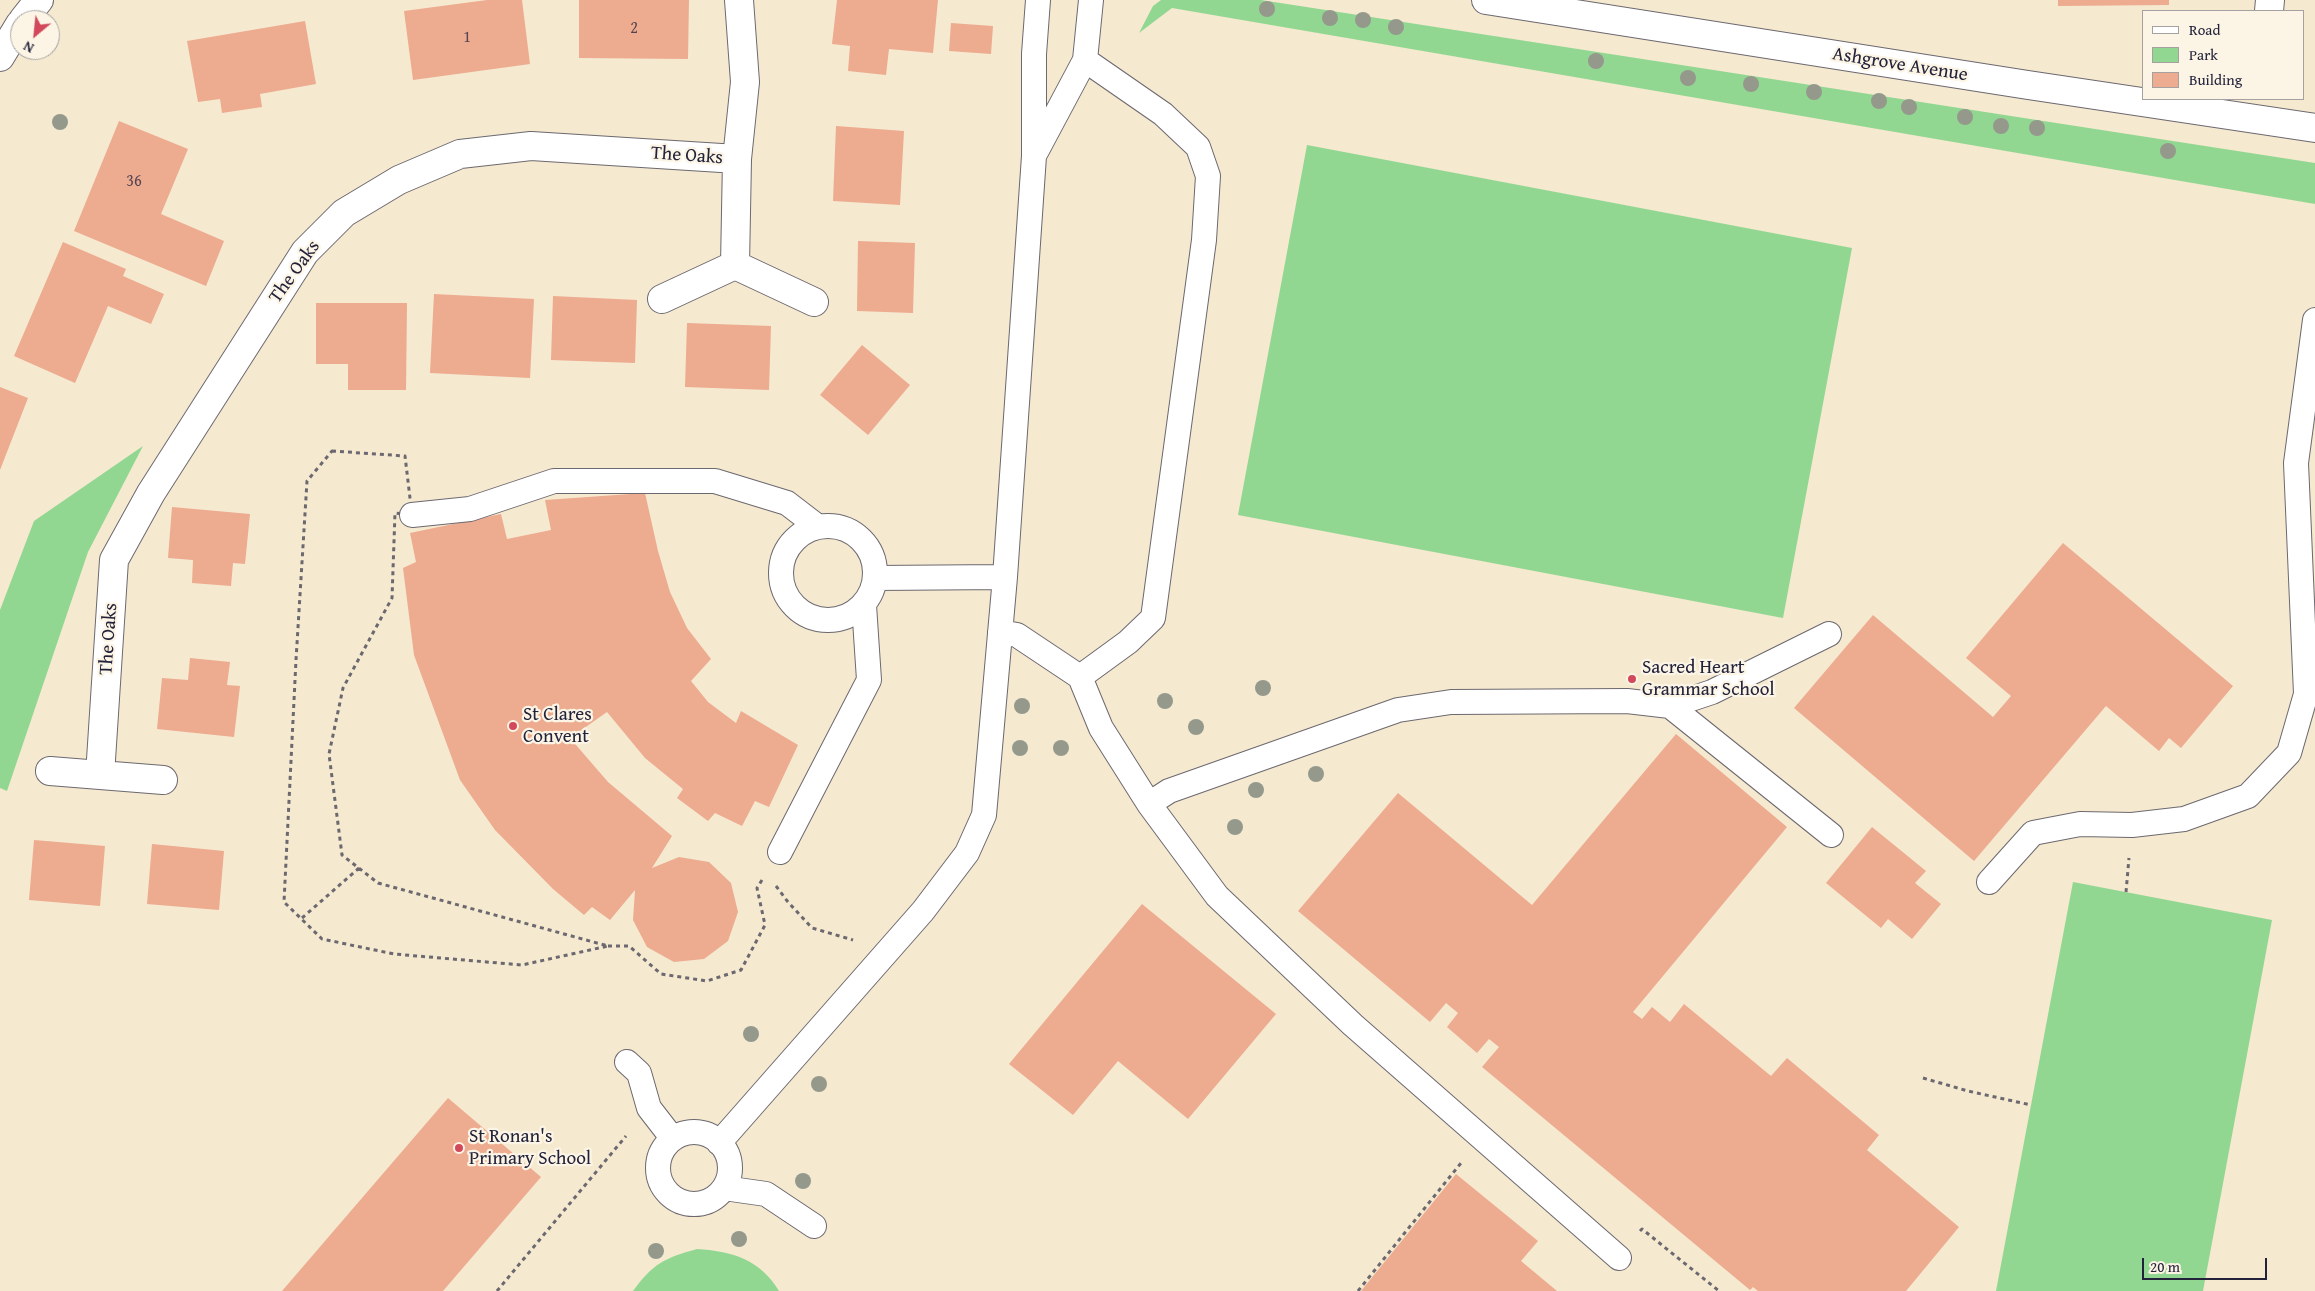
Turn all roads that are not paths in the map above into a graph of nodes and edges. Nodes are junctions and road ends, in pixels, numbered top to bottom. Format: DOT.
graph roads {
  1 [pos="39,0"];
  2 [pos="739,0"];
  3 [pos="1038,0"];
  4 [pos="1091,0"];
  5 [pos="1486,0"];
  6 [pos="31,10"];
  7 [pos="10,40"];
  8 [pos="0,57"];
  9 [pos="1084,60"];
  10 [pos="2142,93"];
  11 [pos="2192,100"];
  12 [pos="2256,109"];
  13 [pos="2315,128"];
  14 [pos="1034,156"];
  15 [pos="738,159"];
  16 [pos="735,265"];
  17 [pos="662,299"];
  18 [pos="814,302"];
  19 [pos="2315,320"];
  20 [pos="412,515"];
  21 [pos="817,526"];
  22 [pos="1005,577"];
  23 [pos="875,578"];
  24 [pos="864,605"];
  25 [pos="1000,632"];
  26 [pos="1829,634"];
  27 [pos="1080,677"];
  28 [pos="1670,706"];
  29 [pos="50,771"];
  30 [pos="100,775"];
  31 [pos="163,780"];
  32 [pos="1149,804"];
  33 [pos="1831,835"];
  34 [pos="780,852"];
  35 [pos="1989,882"];
  36 [pos="627,1062"];
  37 [pos="673,1139"];
  38 [pos="719,1143"];
  39 [pos="724,1188"];
  40 [pos="814,1226"];
  41 [pos="1619,1258"];
  1 -- 6 [label="street"];
  2 -- 15 [label="street, The Oaks"];
  3 -- 14 [label="lane"];
  4 -- 9 [label="lane"];
  5 -- 10 [label="street, Ashgrove Avenue"];
  7 -- 8 [label="street"];
  9 -- 14 [label="lane"];
  9 -- 27 [label="lane"];
  11 -- 12 [label="street, Ashgrove Avenue"];
  12 -- 13 [label="street, Ashgrove Avenue"];
  14 -- 22 [label="lane"];
  15 -- 16 [label="street"];
  15 -- 30 [label="street, The Oaks"];
  16 -- 17 [label="street"];
  16 -- 18 [label="street"];
  19 -- 35 [label="lane"];
  20 -- 21 [label="lane"];
  21 -- 23 [label="lane"];
  21 -- 24 [label="lane"];
  22 -- 23 [label="lane"];
  22 -- 25 [label="lane"];
  23 -- 24 [label="lane"];
  24 -- 34 [label="lane"];
  25 -- 27 [label="lane"];
  25 -- 38 [label="lane"];
  26 -- 28 [label="lane"];
  27 -- 32 [label="lane"];
  28 -- 32 [label="lane"];
  28 -- 33 [label="lane"];
  29 -- 30 [label="street"];
  30 -- 31 [label="street"];
  32 -- 41 [label="lane"];
  36 -- 37 [label="lane"];
  37 -- 38 [label="lane"];
  37 -- 39 [label="lane"];
  38 -- 39 [label="lane"];
  39 -- 40 [label="lane"];
}
